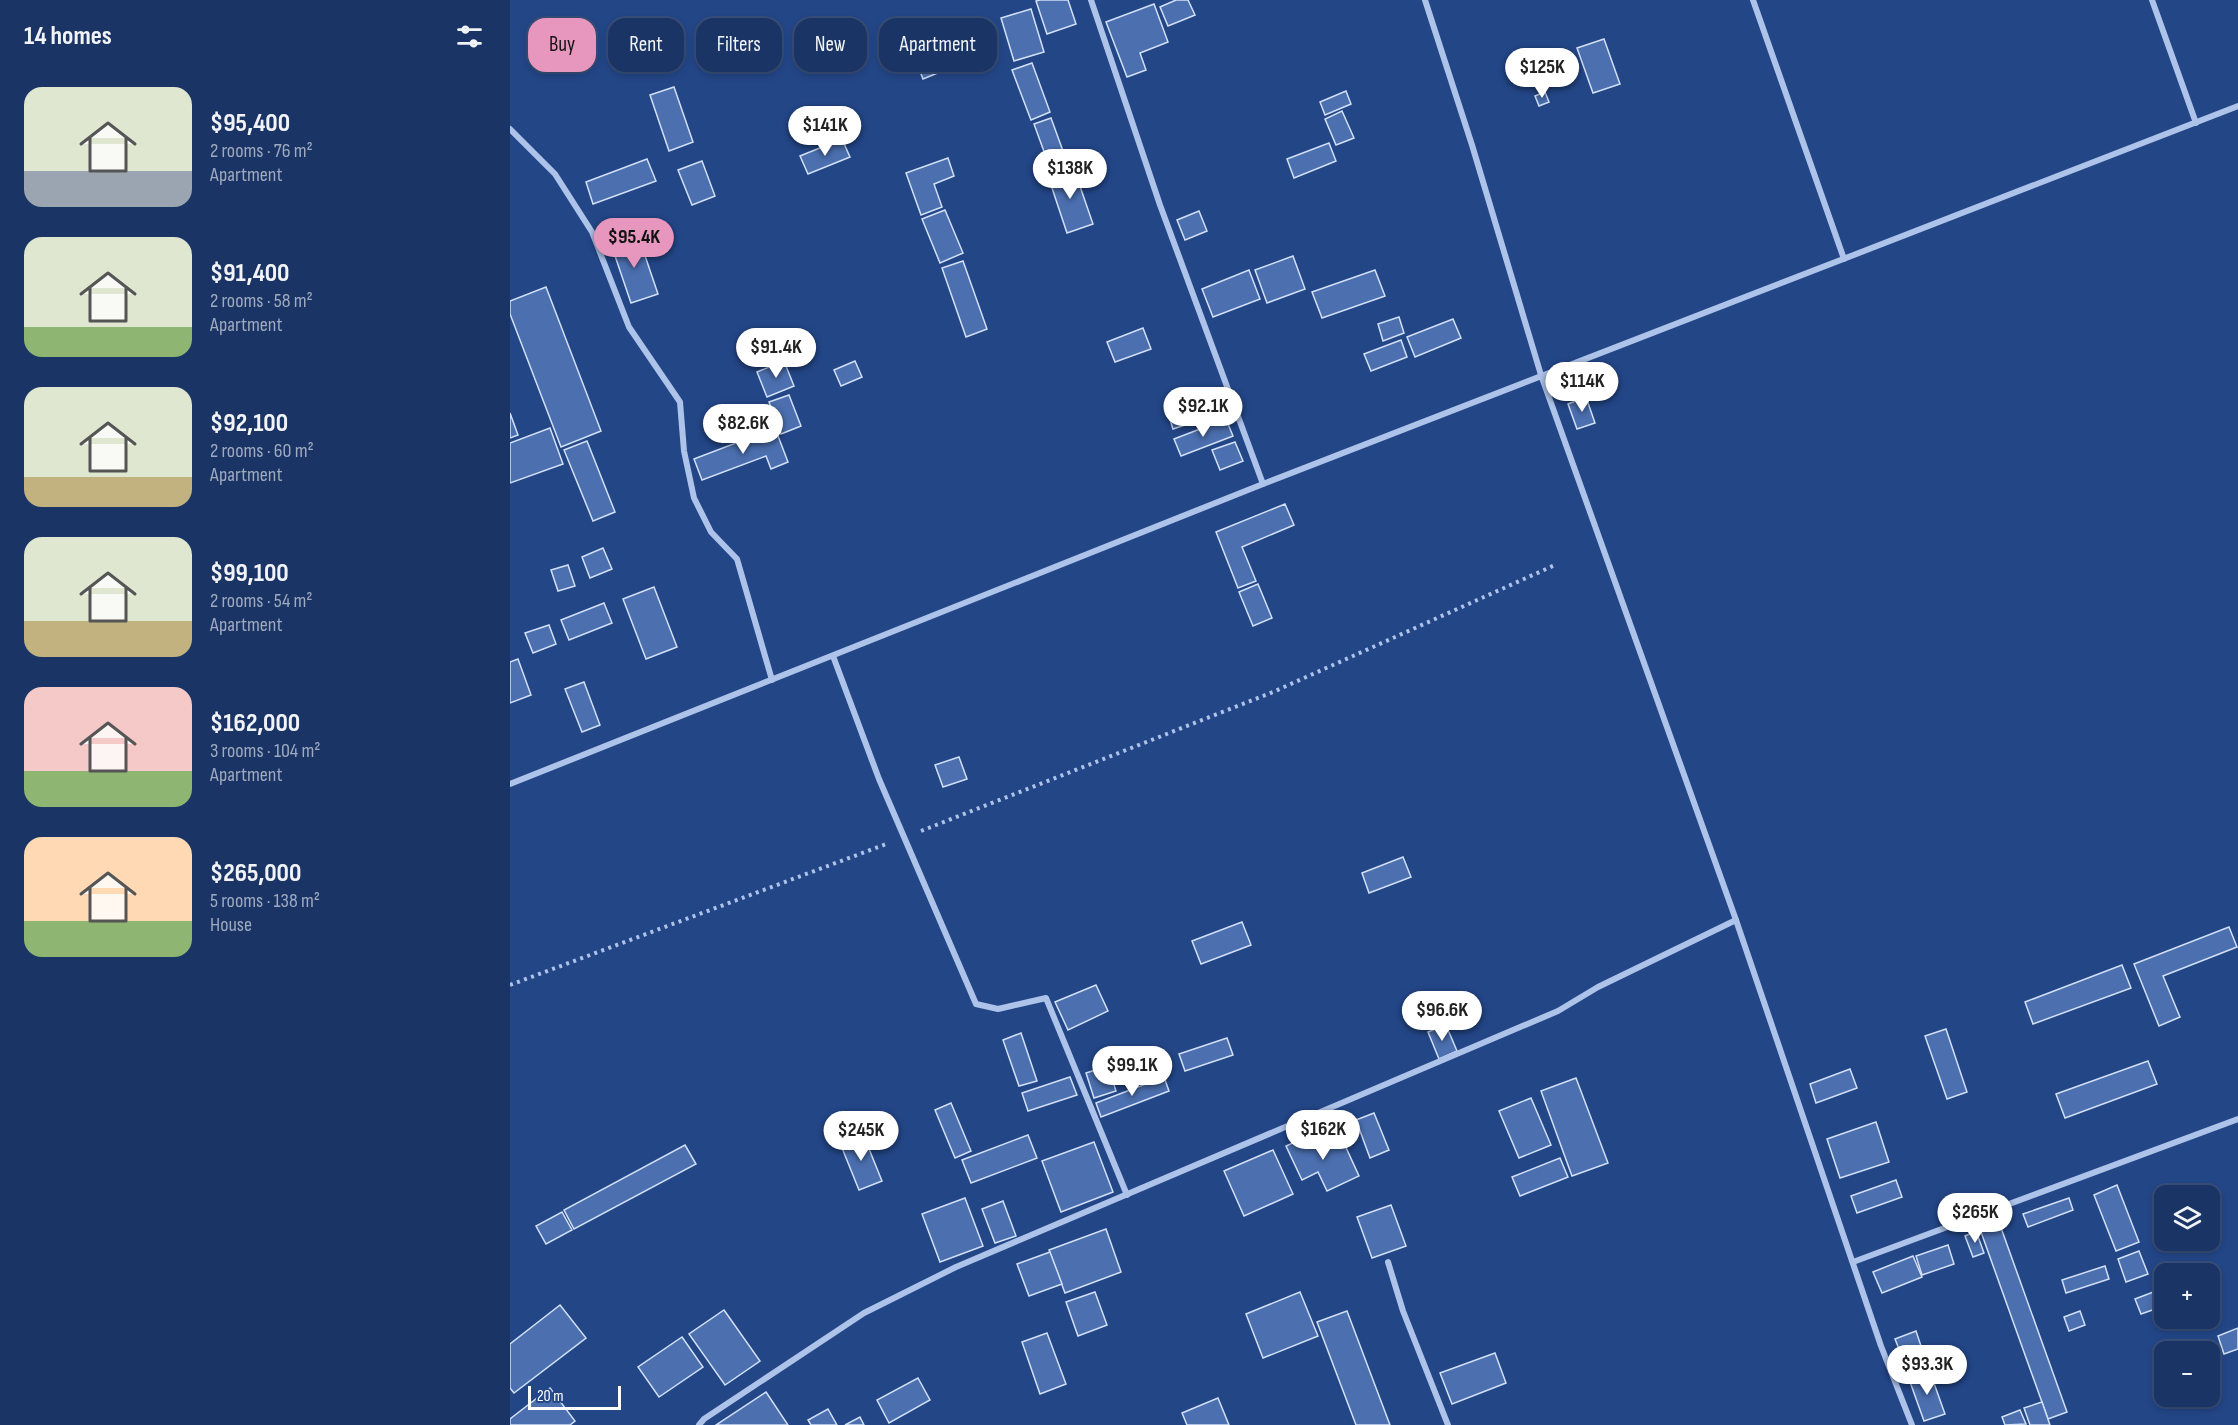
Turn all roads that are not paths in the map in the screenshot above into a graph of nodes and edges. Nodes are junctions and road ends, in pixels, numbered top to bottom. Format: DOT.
graph roads {
  1 [pos="1091,0"];
  2 [pos="1425,0"];
  3 [pos="1753,0"];
  4 [pos="2152,0"];
  5 [pos="2238,106"];
  6 [pos="2196,123"];
  7 [pos="510,129"];
  8 [pos="1844,259"];
  9 [pos="1541,375"];
  10 [pos="1263,484"];
  11 [pos="833,656"];
  12 [pos="772,680"];
  13 [pos="510,784"];
  14 [pos="1736,920"];
  15 [pos="2238,1119"];
  16 [pos="1127,1195"];
  17 [pos="1388,1262"];
  18 [pos="1853,1262"];
  19 [pos="699,1425"];
  20 [pos="1448,1425"];
  21 [pos="1912,1425"];
  1 -- 10 [label="street"];
  2 -- 9 [label="street"];
  3 -- 8 [label="street"];
  4 -- 6 [label="street"];
  5 -- 6 [label="street"];
  6 -- 8 [label="street"];
  7 -- 12 [label="street"];
  8 -- 9 [label="street"];
  9 -- 10 [label="street"];
  9 -- 14 [label="street"];
  10 -- 11 [label="street"];
  11 -- 12 [label="street"];
  11 -- 16 [label="street"];
  12 -- 13 [label="street"];
  14 -- 16 [label="street"];
  14 -- 18 [label="street"];
  15 -- 18 [label="street"];
  16 -- 19 [label="street"];
  17 -- 20 [label="street"];
  18 -- 21 [label="street"];
}
